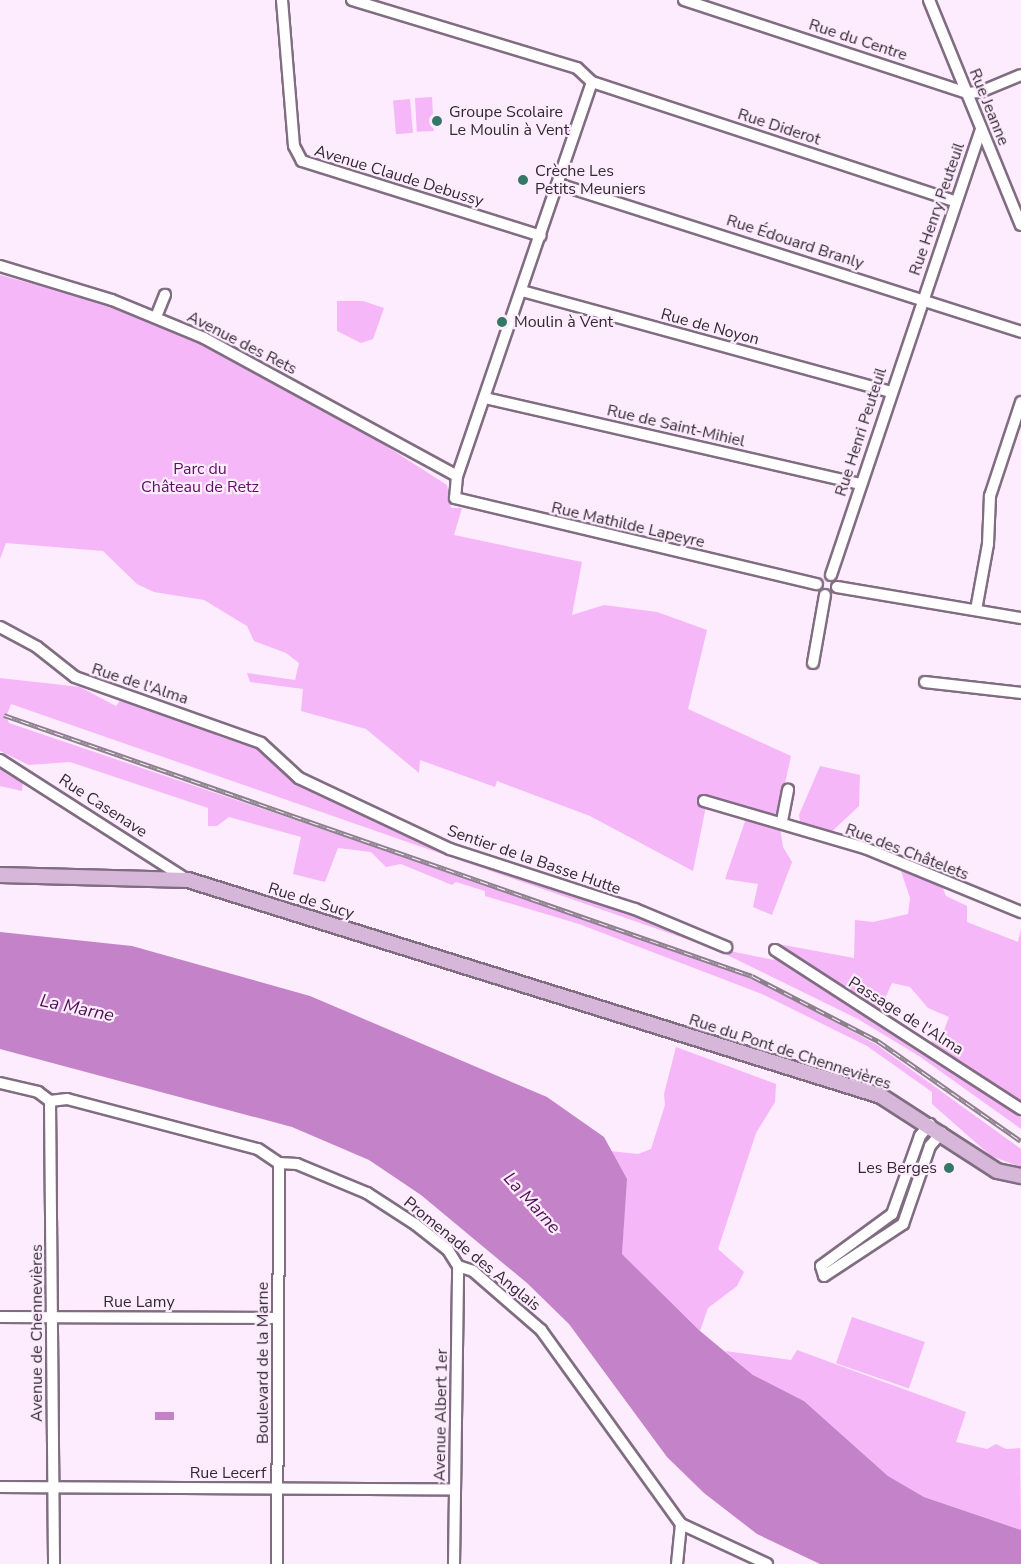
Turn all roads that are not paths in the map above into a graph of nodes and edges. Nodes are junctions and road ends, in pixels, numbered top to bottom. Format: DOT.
graph roads {
  1 [pos="281,0"];
  2 [pos="352,0"];
  3 [pos="684,0"];
  4 [pos="929,0"];
  5 [pos="1021,75"];
  6 [pos="592,82"];
  7 [pos="967,93"];
  8 [pos="981,128"];
  9 [pos="558,184"];
  10 [pos="955,201"];
  11 [pos="1021,225"];
  12 [pos="541,236"];
  13 [pos="0,266"];
  14 [pos="522,291"];
  15 [pos="165,295"];
  16 [pos="922,300"];
  17 [pos="156,317"];
  18 [pos="1021,332"];
  19 [pos="891,392"];
  20 [pos="485,398"];
  21 [pos="1021,402"];
  22 [pos="458,476"];
  23 [pos="860,484"];
  24 [pos="831,575"];
  25 [pos="817,584"];
  26 [pos="837,587"];
  27 [pos="825,595"];
  28 [pos="976,610"];
  29 [pos="1021,618"];
  30 [pos="0,627"];
  31 [pos="813,663"];
  32 [pos="925,682"];
  33 [pos="1021,693"];
  34 [pos="212,727"];
  35 [pos="0,760"];
  36 [pos="788,790"];
  37 [pos="704,801"];
  38 [pos="782,821"];
  39 [pos="0,875"];
  40 [pos="188,880"];
  41 [pos="1021,912"];
  42 [pos="726,947"];
  43 [pos="773,954"];
  44 [pos="603,1010"];
  45 [pos="0,1083"];
  46 [pos="50,1101"];
  47 [pos="1021,1109"];
  48 [pos="930,1124"];
  49 [pos="942,1132"];
  50 [pos="279,1163"];
  51 [pos="1021,1176"];
  52 [pos="458,1266"];
  53 [pos="0,1317"];
  54 [pos="52,1317"];
  55 [pos="278,1318"];
  56 [pos="0,1487"];
  57 [pos="53,1488"];
  58 [pos="277,1489"];
  59 [pos="455,1489"];
  60 [pos="681,1524"];
  61 [pos="54,1564"];
  62 [pos="277,1564"];
  63 [pos="454,1564"];
  64 [pos="677,1564"];
  65 [pos="767,1564"];
  1 -- 12 [label="street, Avenue Claude Debussy"];
  2 -- 6 [label="street, Rue Diderot"];
  3 -- 7 [label="street, Rue du Centre"];
  4 -- 7 [label="street, Rue Jeanne"];
  5 -- 7 [label="street"];
  6 -- 9 [label="street"];
  6 -- 10 [label="street, Rue Diderot"];
  7 -- 8 [label="street, Rue Jeanne"];
  8 -- 10 [label="street, Rue Henry Peuteuil"];
  8 -- 11 [label="street, Rue Jeanne"];
  9 -- 12 [label="street"];
  9 -- 16 [label="street, Rue Édouard Branly"];
  10 -- 16 [label="street, Rue Henry Peuteuil"];
  12 -- 14 [label="street"];
  13 -- 17 [label="street, Avenue des Rets"];
  14 -- 19 [label="street, Rue de Noyon"];
  14 -- 20 [label="street"];
  15 -- 17 [label="street"];
  16 -- 18 [label="street, Rue Édouard Branly"];
  16 -- 19 [label="street, Rue Henri Peuteuil"];
  17 -- 22 [label="street, Avenue des Rets"];
  19 -- 23 [label="street, Rue Henri Peuteuil"];
  20 -- 22 [label="street"];
  20 -- 23 [label="street, Rue de Saint-Mihiel"];
  21 -- 28 [label="street"];
  22 -- 25 [label="street, Rue Mathilde Lapeyre"];
  23 -- 24 [label="street, Rue Henri Peuteuil"];
  24 -- 25 [label="street"];
  24 -- 26 [label="street"];
  25 -- 27 [label="street"];
  26 -- 27 [label="street"];
  26 -- 28 [label="street"];
  27 -- 31 [label="street"];
  28 -- 29 [label="street"];
  30 -- 34 [label="street, Rue de l'Alma"];
  32 -- 33 [label="street"];
  34 -- 42 [label="street, Sentier de la Basse Hutte"];
  35 -- 40 [label="street, Rue Casenave"];
  36 -- 38 [label="street"];
  37 -- 38 [label="street, Rue des Châtelets"];
  38 -- 41 [label="street, Rue des Châtelets"];
  39 -- 40 [label="main road, Rue de Sucy"];
  40 -- 44 [label="main road, Rue de Sucy"];
  43 -- 47 [label="street, Passage de l'Alma"];
  44 -- 48 [label="main road, Rue du Pont de Chennevières"];
  45 -- 46 [label="street, Promenade des Anglais"];
  46 -- 50 [label="street, Promenade des Anglais"];
  46 -- 54 [label="street, Avenue de Chennevières"];
  48 -- 49 [label="main road, Rue du Pont de Chennevières"];
  48 -- 49 [label="street"];
  49 -- 51 [label="main road, Rue du Pont de Chennevières"];
  50 -- 52 [label="street, Promenade des Anglais"];
  50 -- 55 [label="street, Boulevard de la Marne"];
  52 -- 59 [label="street, Avenue Albert 1er"];
  52 -- 60 [label="street, Promenade des Anglais"];
  53 -- 54 [label="street, Rue Lamy"];
  54 -- 55 [label="street, Rue Lamy"];
  54 -- 57 [label="street, Avenue de Chennevières"];
  55 -- 58 [label="street, Boulevard de la Marne"];
  56 -- 57 [label="street, Rue Lecerf"];
  57 -- 58 [label="street, Rue Lecerf"];
  57 -- 61 [label="street, Avenue de Chennevières"];
  58 -- 59 [label="street, Rue Lecerf"];
  58 -- 62 [label="street, Boulevard de la Marne"];
  59 -- 63 [label="street, Avenue Albert 1er"];
  60 -- 64 [label="street"];
  60 -- 65 [label="street, Promenade des Anglais"];
}
